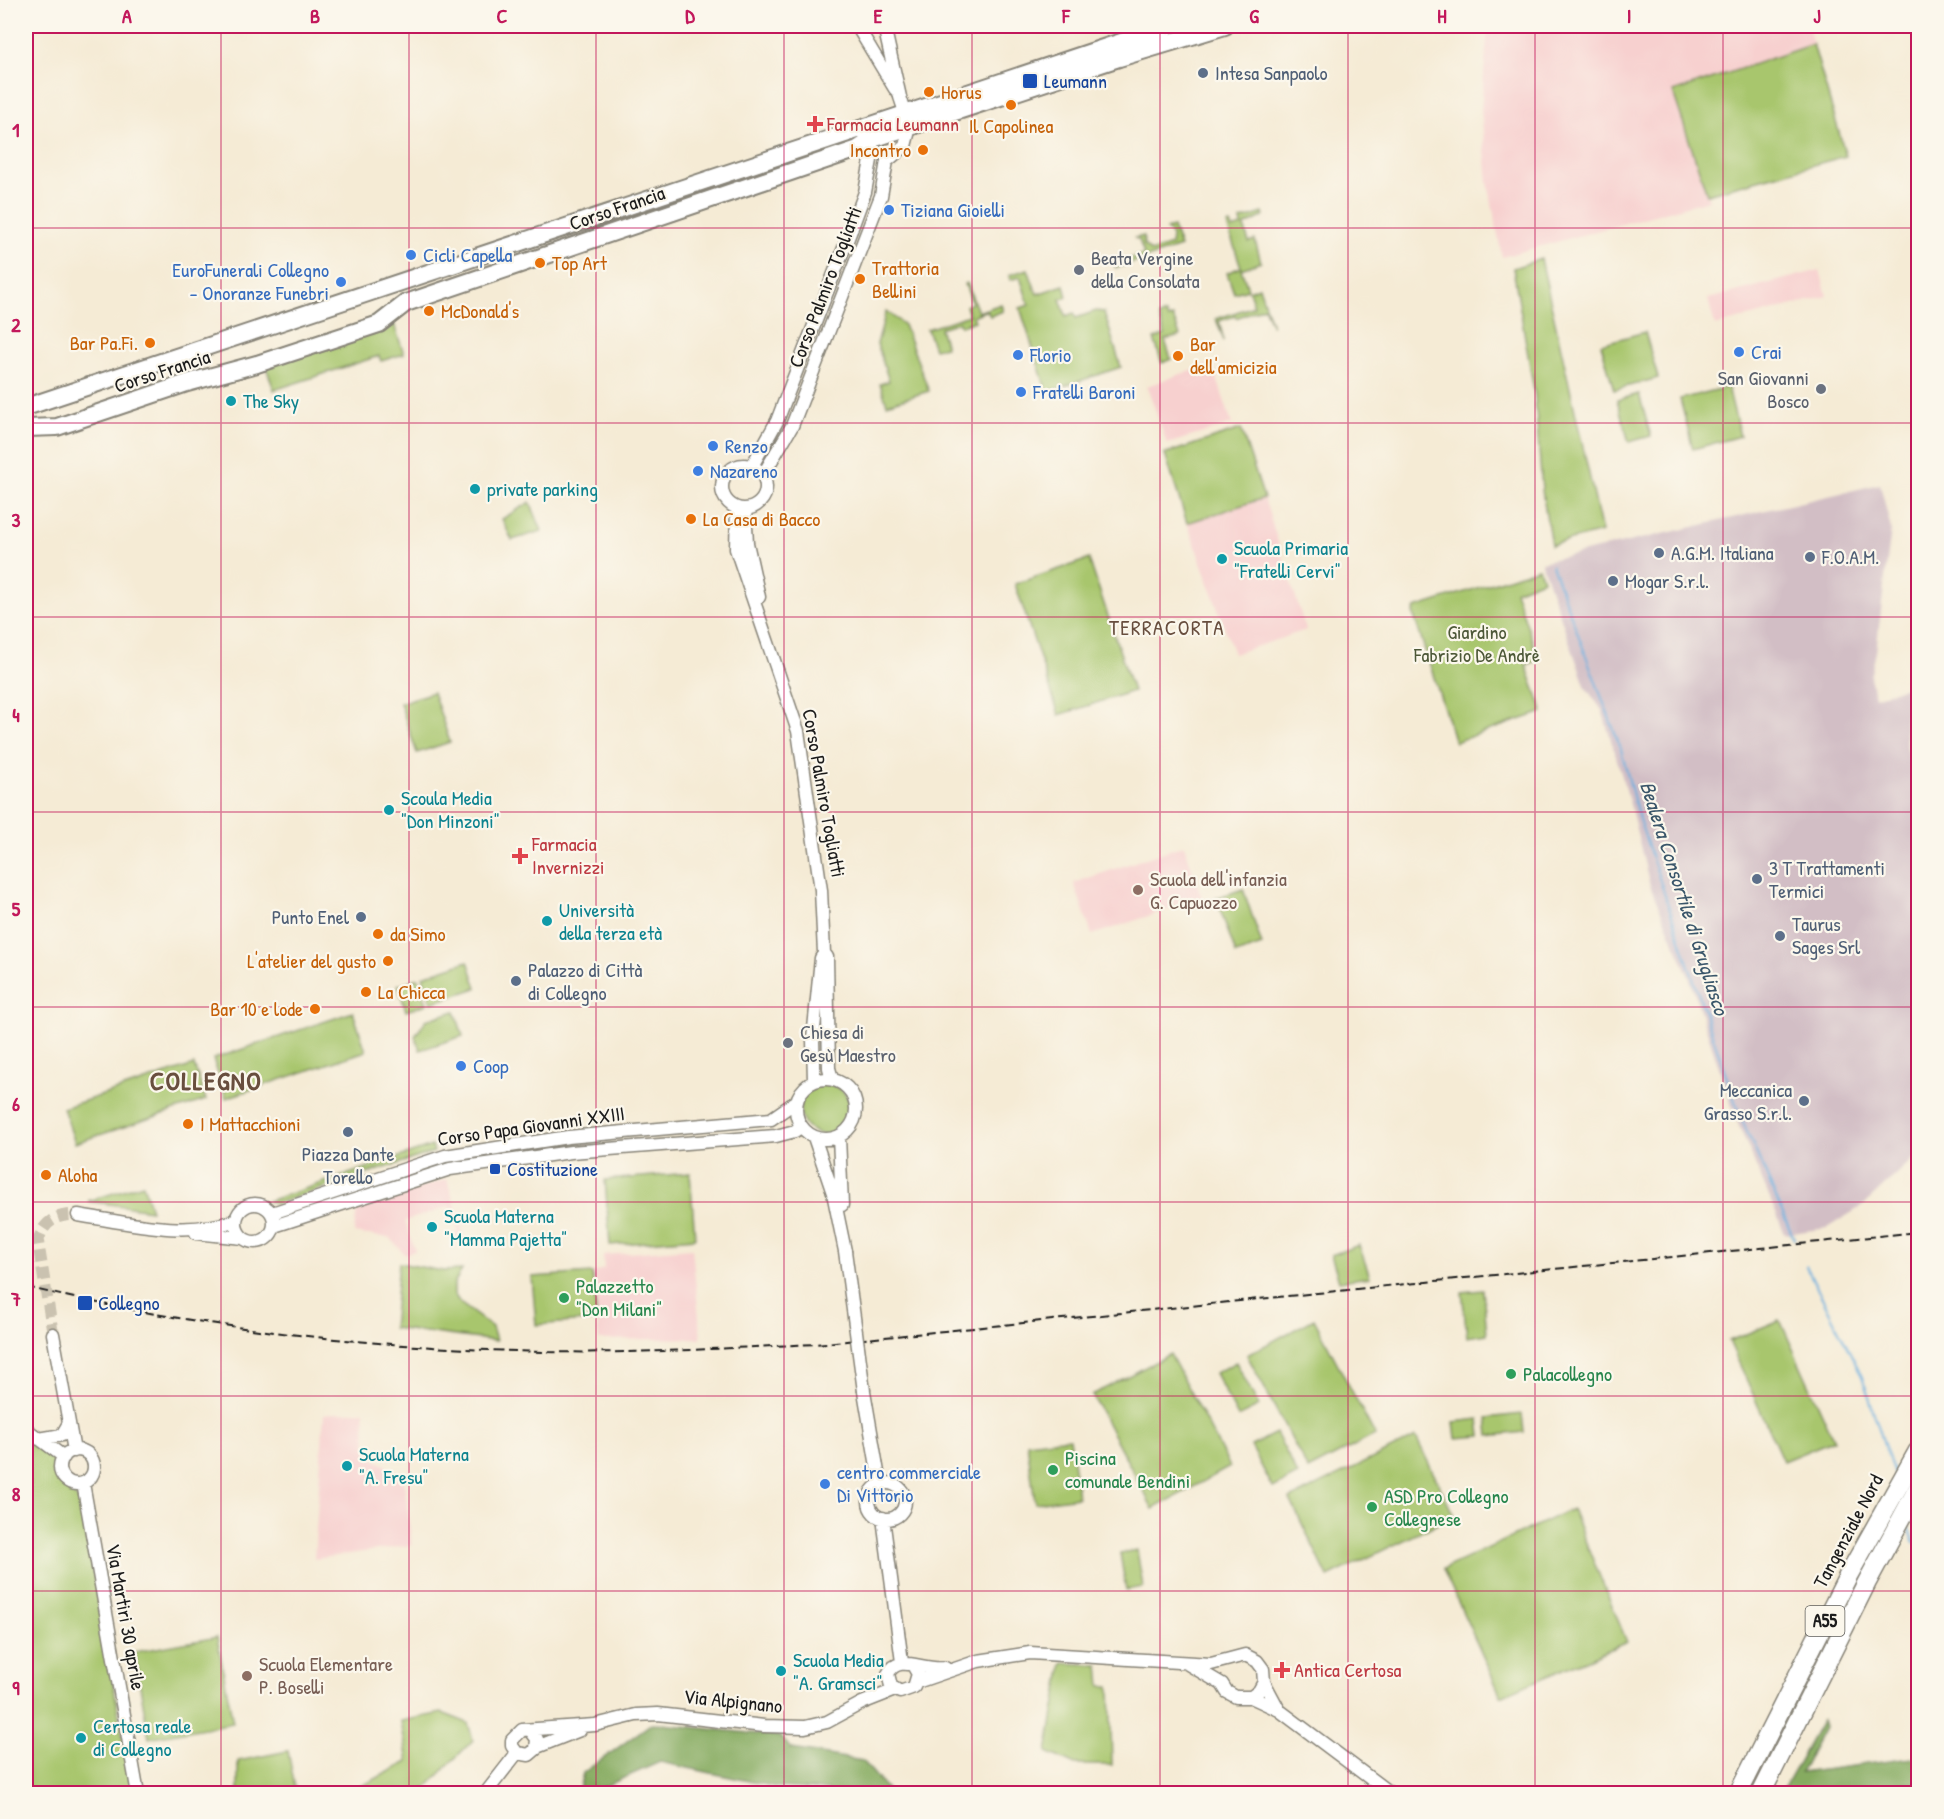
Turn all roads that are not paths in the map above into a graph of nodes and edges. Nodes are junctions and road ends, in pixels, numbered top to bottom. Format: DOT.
graph roads {
  1 [pos="857,26"];
  2 [pos="884,26"];
  3 [pos="1169,26"];
  4 [pos="1225,26"];
  5 [pos="900,97"];
  6 [pos="908,120"];
  7 [pos="871,132"];
  8 [pos="26,407"];
  9 [pos="26,428"];
  10 [pos="752,466"];
  11 [pos="763,475"];
  12 [pos="741,508"];
  13 [pos="824,953"];
  14 [pos="832,1079"];
  15 [pos="814,1081"];
  16 [pos="797,1101"];
  17 [pos="801,1126"];
  18 [pos="814,1137"];
  19 [pos="839,1137"];
  20 [pos="78,1215"];
  21 [pos="273,1220"];
  22 [pos="230,1222"];
  23 [pos="174,1229"];
  24 [pos="243,1238"];
  25 [pos="845,1251"];
  26 [pos="53,1334"];
  27 [pos="69,1423"];
  28 [pos="26,1429"];
  29 [pos="39,1439"];
  30 [pos="1918,1451"];
  31 [pos="69,1454"];
  32 [pos="83,1484"];
  33 [pos="880,1484"];
  34 [pos="1918,1488"];
  35 [pos="883,1518"];
  36 [pos="902,1662"];
  37 [pos="1227,1662"];
  38 [pos="1188,1664"];
  39 [pos="961,1666"];
  40 [pos="914,1667"];
  41 [pos="917,1682"];
  42 [pos="1264,1682"];
  43 [pos="1222,1684"];
  44 [pos="892,1685"];
  45 [pos="1251,1696"];
  46 [pos="1279,1710"];
  47 [pos="595,1725"];
  48 [pos="531,1731"];
  49 [pos="537,1747"];
  50 [pos="518,1753"];
  51 [pos="138,1794"];
  52 [pos="485,1794"];
  53 [pos="1391,1794"];
  54 [pos="1738,1794"];
  55 [pos="1761,1794"];
  1 -- 5 [label="street"];
  2 -- 5 [label="street"];
  3 -- 6 [label="main road, Corso Francia"];
  4 -- 6 [label="main road, Corso Francia"];
  5 -- 6 [label="street"];
  6 -- 7 [label="main road, Corso Francia"];
  6 -- 11 [label="street, Corso Palmiro Togliatti"];
  7 -- 8 [label="main road, Corso Francia"];
  7 -- 9 [label="main road, Corso Francia"];
  7 -- 10 [label="street, Corso Palmiro Togliatti"];
  10 -- 11 [label="street"];
  10 -- 12 [label="street"];
  11 -- 12 [label="street"];
  12 -- 13 [label="street, Corso Palmiro Togliatti"];
  13 -- 14 [label="street, Corso Palmiro Togliatti"];
  13 -- 15 [label="street, Corso Palmiro Togliatti"];
  14 -- 15 [label="street"];
  14 -- 19 [label="street"];
  15 -- 16 [label="street"];
  16 -- 17 [label="street"];
  16 -- 21 [label="street, Corso Papa Giovanni XXIII"];
  17 -- 18 [label="street"];
  17 -- 21 [label="street, Corso Papa Giovanni XXIII"];
  18 -- 19 [label="street"];
  18 -- 25 [label="street"];
  19 -- 25 [label="street"];
  20 -- 23 [label="street"];
  21 -- 22 [label="street"];
  21 -- 24 [label="street"];
  22 -- 23 [label="street"];
  22 -- 24 [label="street"];
  23 -- 24 [label="street"];
  25 -- 33 [label="street, bridge"];
  26 -- 27 [label="street"];
  27 -- 29 [label="street"];
  27 -- 31 [label="street"];
  28 -- 29 [label="street"];
  29 -- 31 [label="street"];
  30 -- 54 [label="highway, Tangenziale Nord / A55"];
  31 -- 32 [label="street"];
  31 -- 32 [label="street"];
  32 -- 51 [label="street, Via Martiri 30 aprile"];
  33 -- 35 [label="street"];
  33 -- 35 [label="street"];
  34 -- 55 [label="highway, Tangenziale Nord / A55"];
  35 -- 36 [label="street"];
  36 -- 40 [label="street"];
  36 -- 44 [label="street"];
  37 -- 38 [label="street"];
  37 -- 42 [label="street"];
  37 -- 43 [label="street"];
  38 -- 39 [label="street"];
  38 -- 43 [label="street"];
  39 -- 40 [label="street"];
  39 -- 41 [label="street"];
  40 -- 41 [label="street"];
  41 -- 44 [label="street"];
  42 -- 45 [label="street"];
  42 -- 46 [label="street"];
  43 -- 45 [label="street"];
  44 -- 47 [label="street, Via Alpignano"];
  45 -- 46 [label="street"];
  46 -- 53 [label="street"];
  47 -- 48 [label="street, Via Alpignano"];
  47 -- 49 [label="street, Via Alpignano"];
  48 -- 49 [label="street"];
  48 -- 50 [label="street"];
  49 -- 50 [label="street"];
  50 -- 52 [label="street"];
}
